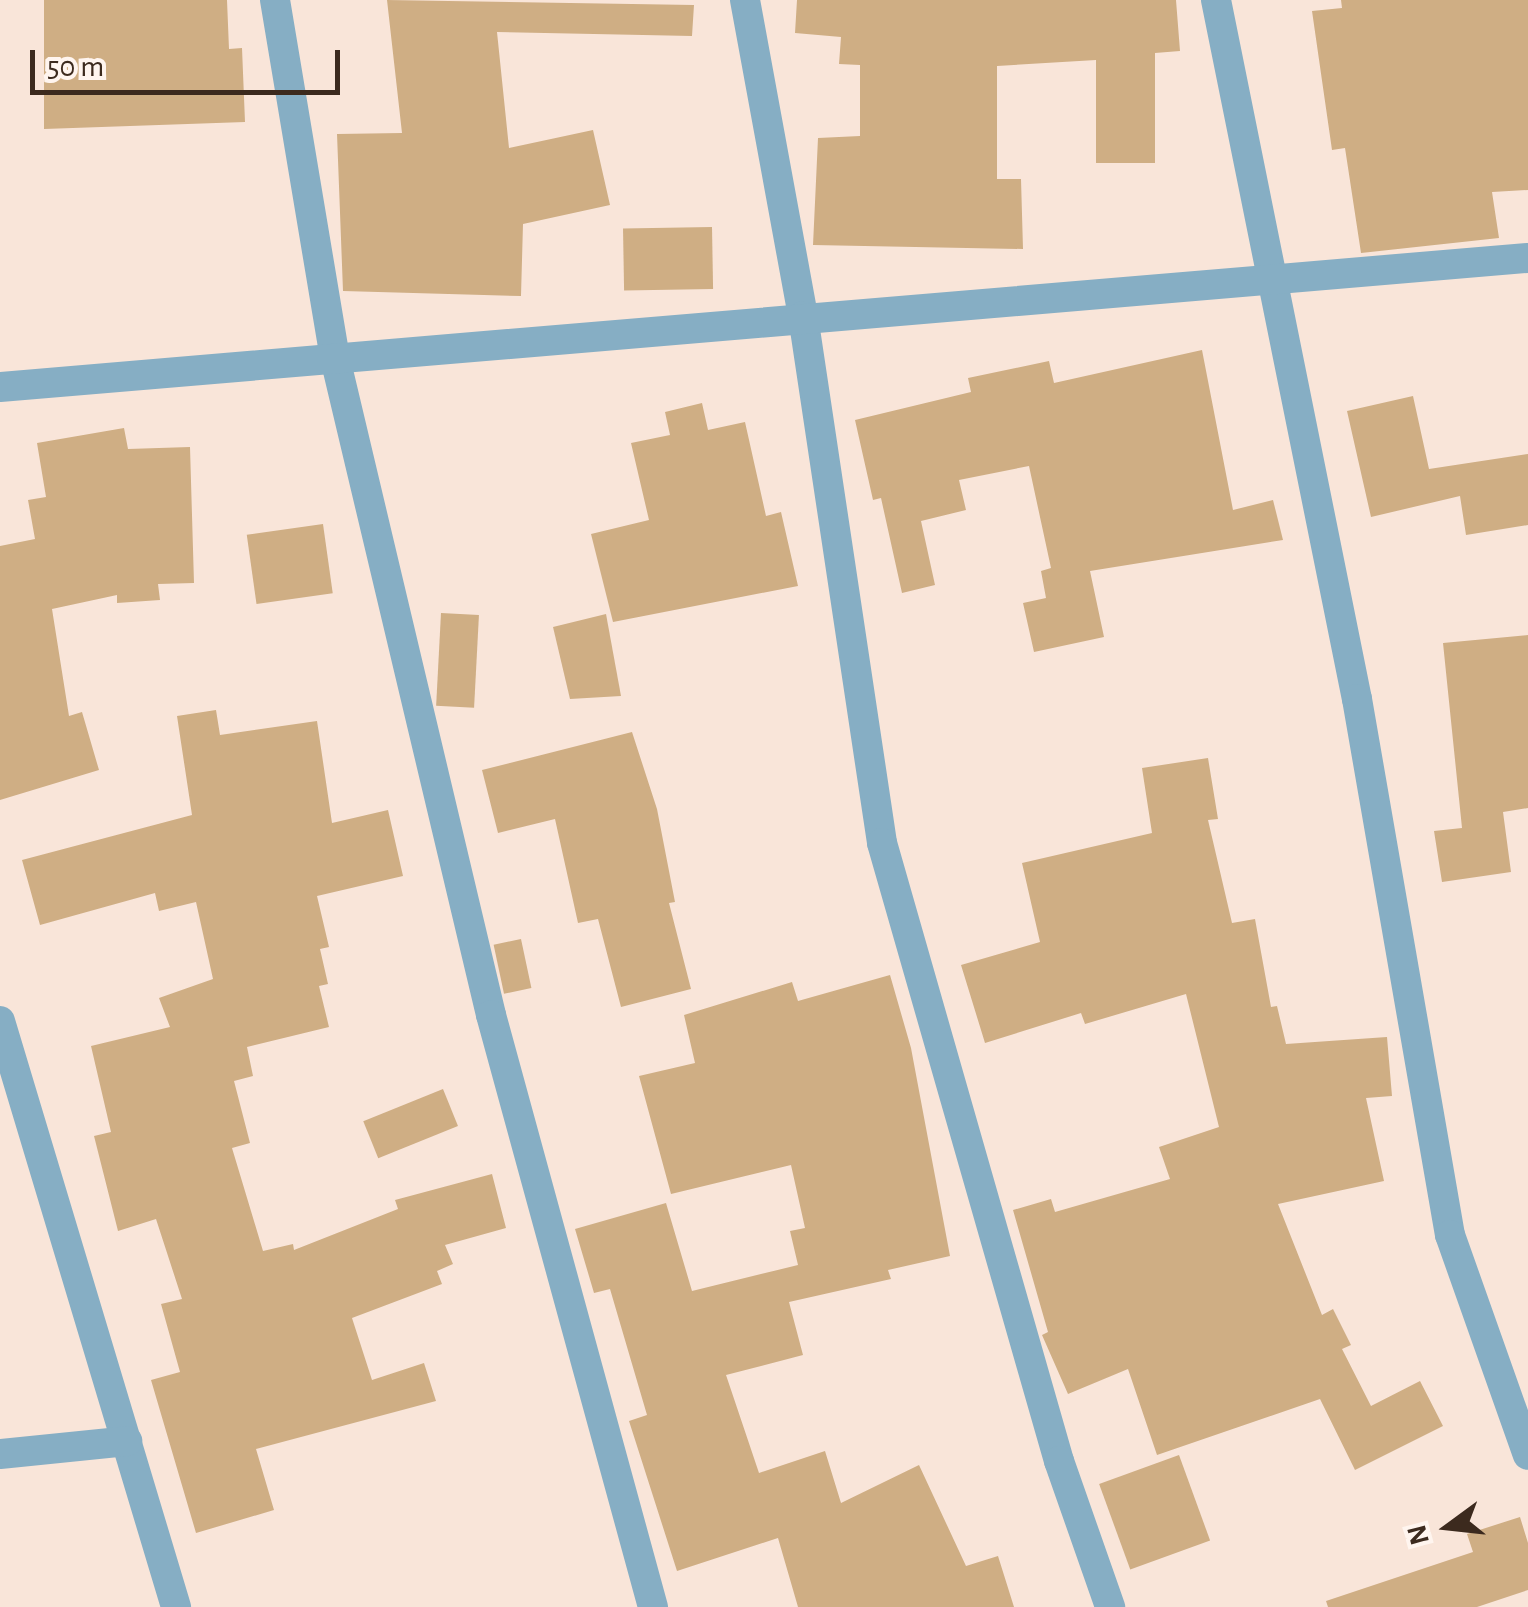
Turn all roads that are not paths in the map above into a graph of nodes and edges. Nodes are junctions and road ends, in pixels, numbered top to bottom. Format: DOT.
graph roads {
  1 [pos="275,0"];
  2 [pos="745,0"];
  3 [pos="1216,0"];
  4 [pos="1528,258"];
  5 [pos="1275,275"];
  6 [pos="803,316"];
  7 [pos="334,358"];
  8 [pos="0,387"];
  9 [pos="0,1021"];
  10 [pos="127,1441"];
  11 [pos="0,1454"];
  12 [pos="1528,1455"];
  13 [pos="176,1607"];
  14 [pos="654,1607"];
  15 [pos="1110,1607"];
  1 -- 7 [label="street"];
  2 -- 6 [label="street"];
  3 -- 5 [label="street"];
  4 -- 5 [label="street"];
  5 -- 6 [label="street"];
  5 -- 12 [label="street"];
  6 -- 7 [label="street"];
  6 -- 15 [label="street"];
  7 -- 8 [label="street"];
  7 -- 14 [label="street"];
  9 -- 10 [label="street"];
  10 -- 11 [label="street"];
  10 -- 13 [label="street"];
}
